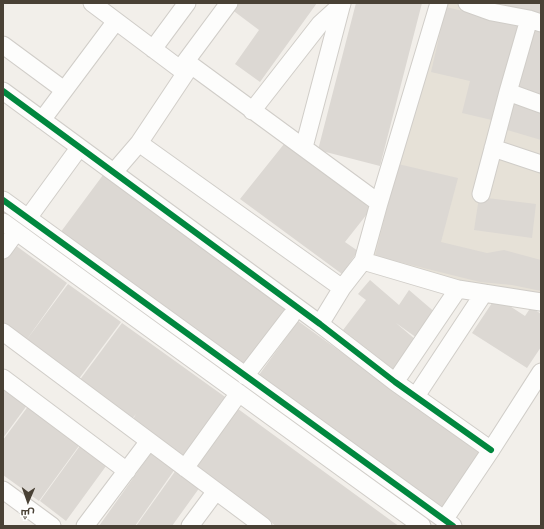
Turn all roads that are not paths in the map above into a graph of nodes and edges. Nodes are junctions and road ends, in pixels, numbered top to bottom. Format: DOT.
graph roads {
  1 [pos="92,3"];
  2 [pos="187,3"];
  3 [pos="229,3"];
  4 [pos="342,3"];
  5 [pos="439,3"];
  6 [pos="466,3"];
  7 [pos="116,21"];
  8 [pos="535,21"];
  9 [pos="3,45"];
  10 [pos="153,49"];
  11 [pos="186,67"];
  12 [pos="64,90"];
  13 [pos="3,91"];
  14 [pos="508,92"];
  15 [pos="541,104"];
  16 [pos="252,111"];
  17 [pos="42,120"];
  18 [pos="139,143"];
  19 [pos="79,148"];
  20 [pos="304,148"];
  21 [pos="494,148"];
  22 [pos="541,164"];
  23 [pos="114,172"];
  24 [pos="481,194"];
  25 [pos="3,200"];
  26 [pos="379,203"];
  27 [pos="28,218"];
  28 [pos="9,227"];
  29 [pos="3,250"];
  30 [pos="363,261"];
  31 [pos="342,288"];
  32 [pos="458,289"];
  33 [pos="484,293"];
  34 [pos="541,302"];
  35 [pos="291,316"];
  36 [pos="320,324"];
  37 [pos="3,332"];
  38 [pos="541,372"];
  39 [pos="245,376"];
  40 [pos="3,378"];
  41 [pos="395,382"];
  42 [pos="239,393"];
  43 [pos="416,396"];
  44 [pos="150,442"];
  45 [pos="491,450"];
  46 [pos="185,468"];
  47 [pos="127,471"];
  48 [pos="3,490"];
  49 [pos="216,491"];
  50 [pos="443,519"];
  51 [pos="194,525"];
  52 [pos="52,526"];
  53 [pos="86,526"];
  54 [pos="263,526"];
  55 [pos="421,526"];
  1 -- 7 [label="street"];
  2 -- 10 [label="street"];
  3 -- 11 [label="street"];
  4 -- 16 [label="street"];
  4 -- 20 [label="street"];
  5 -- 26 [label="street"];
  6 -- 8 [label="street"];
  7 -- 10 [label="street"];
  7 -- 12 [label="street"];
  8 -- 14 [label="street"];
  9 -- 12 [label="street"];
  10 -- 11 [label="street"];
  11 -- 16 [label="street"];
  11 -- 18 [label="street"];
  12 -- 17 [label="street"];
  13 -- 17 [label="street"];
  14 -- 15 [label="street"];
  14 -- 21 [label="street"];
  16 -- 20 [label="street"];
  17 -- 19 [label="street"];
  18 -- 23 [label="street"];
  18 -- 31 [label="street"];
  19 -- 23 [label="street"];
  19 -- 27 [label="street"];
  20 -- 26 [label="street"];
  21 -- 22 [label="street"];
  21 -- 24 [label="street"];
  23 -- 36 [label="street"];
  25 -- 27 [label="street"];
  26 -- 30 [label="street"];
  27 -- 39 [label="street"];
  28 -- 29 [label="street"];
  28 -- 42 [label="street"];
  30 -- 31 [label="street"];
  30 -- 32 [label="street"];
  31 -- 36 [label="street"];
  32 -- 33 [label="street"];
  32 -- 41 [label="street"];
  33 -- 34 [label="street"];
  33 -- 43 [label="street"];
  35 -- 39 [label="street"];
  36 -- 41 [label="street"];
  37 -- 44 [label="street"];
  38 -- 45 [label="street"];
  39 -- 50 [label="street"];
  40 -- 47 [label="street"];
  41 -- 43 [label="street"];
  42 -- 46 [label="street"];
  42 -- 55 [label="street"];
  43 -- 45 [label="street"];
  44 -- 46 [label="street"];
  44 -- 47 [label="street"];
  45 -- 50 [label="street"];
  46 -- 49 [label="street"];
  47 -- 53 [label="street"];
  48 -- 52 [label="street"];
  49 -- 51 [label="street"];
  49 -- 54 [label="street"];
  50 -- 55 [label="street"];
}
